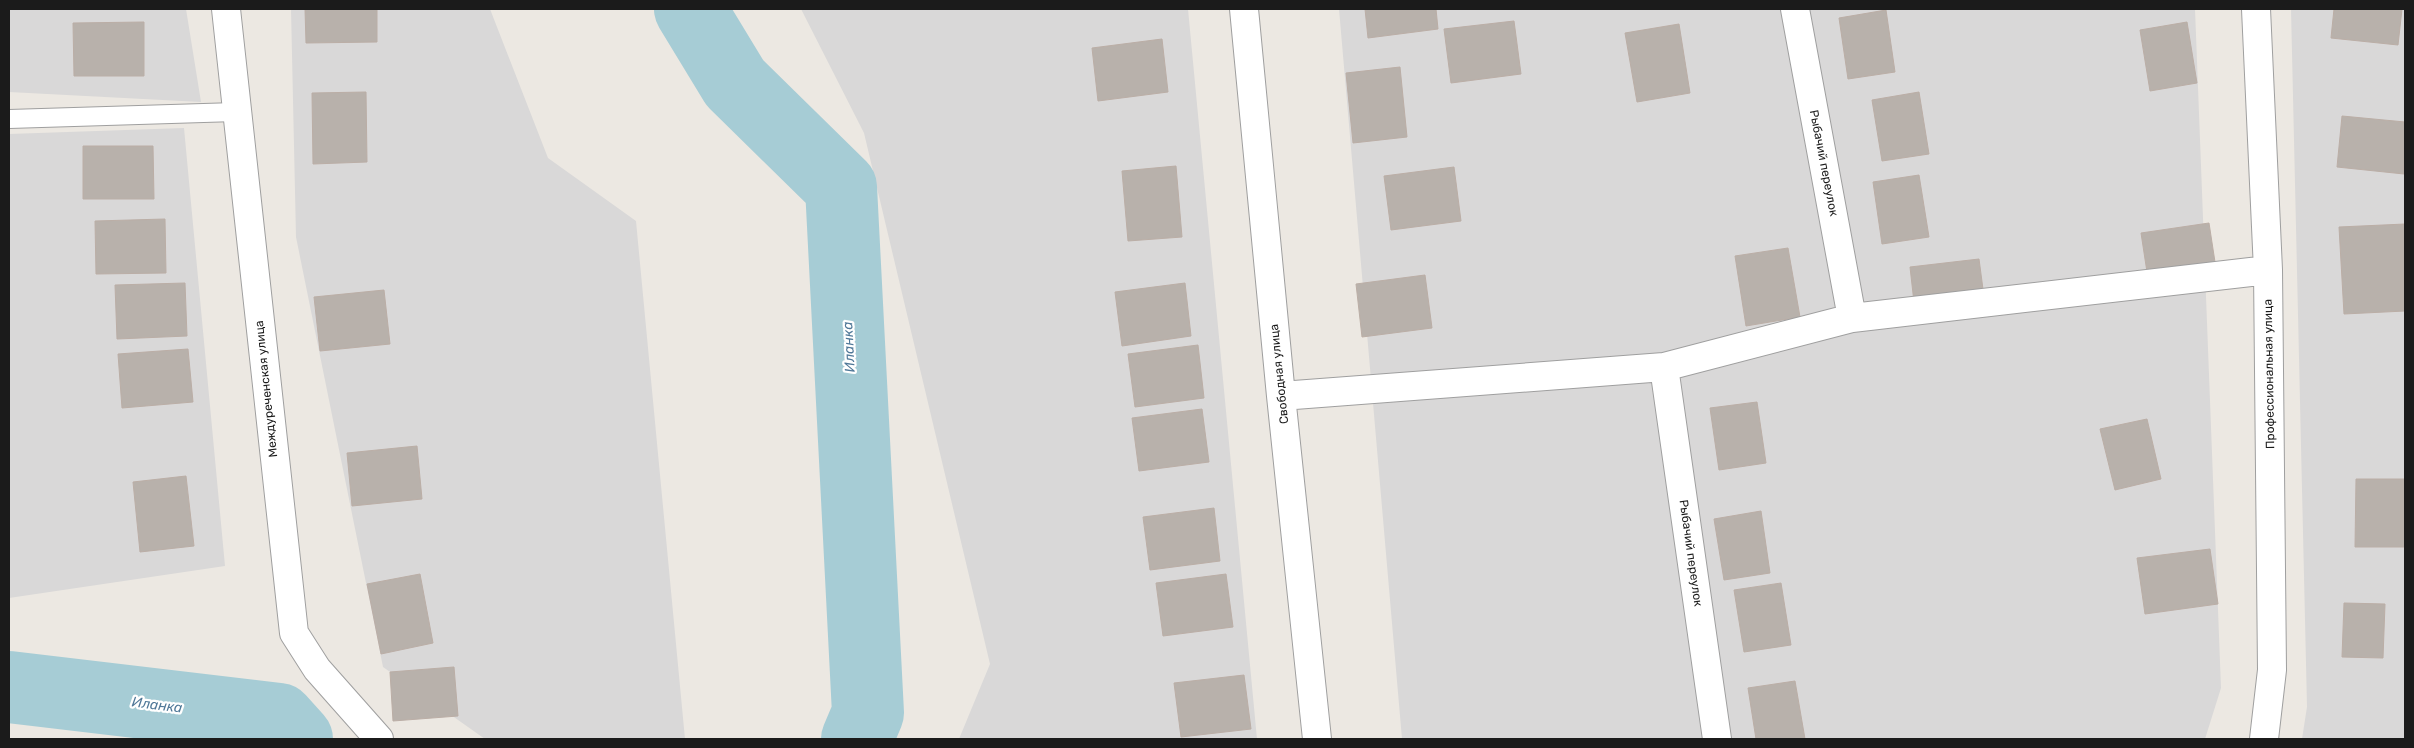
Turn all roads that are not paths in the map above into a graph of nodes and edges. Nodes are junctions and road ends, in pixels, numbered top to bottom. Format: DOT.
graph roads {
  1 [pos="226,9"];
  2 [pos="1244,9"];
  3 [pos="1795,9"];
  4 [pos="2256,9"];
  5 [pos="236,112"];
  6 [pos="9,119"];
  7 [pos="2268,270"];
  8 [pos="1852,318"];
  9 [pos="1664,367"];
  10 [pos="1281,396"];
  11 [pos="379,739"];
  12 [pos="1317,739"];
  13 [pos="1717,739"];
  14 [pos="2264,739"];
  1 -- 5 [label="street, Междуреченская улица"];
  2 -- 10 [label="street, Свободная улица"];
  3 -- 8 [label="street, Рыбачий переулок"];
  4 -- 7 [label="street, Профессиональная улица"];
  5 -- 6 [label="lane"];
  5 -- 11 [label="street, Междуреченская улица"];
  7 -- 8 [label="street"];
  7 -- 14 [label="street, Профессиональная улица"];
  8 -- 9 [label="street"];
  9 -- 10 [label="street"];
  9 -- 13 [label="street, Рыбачий переулок"];
  10 -- 12 [label="street, Свободная улица"];
}
